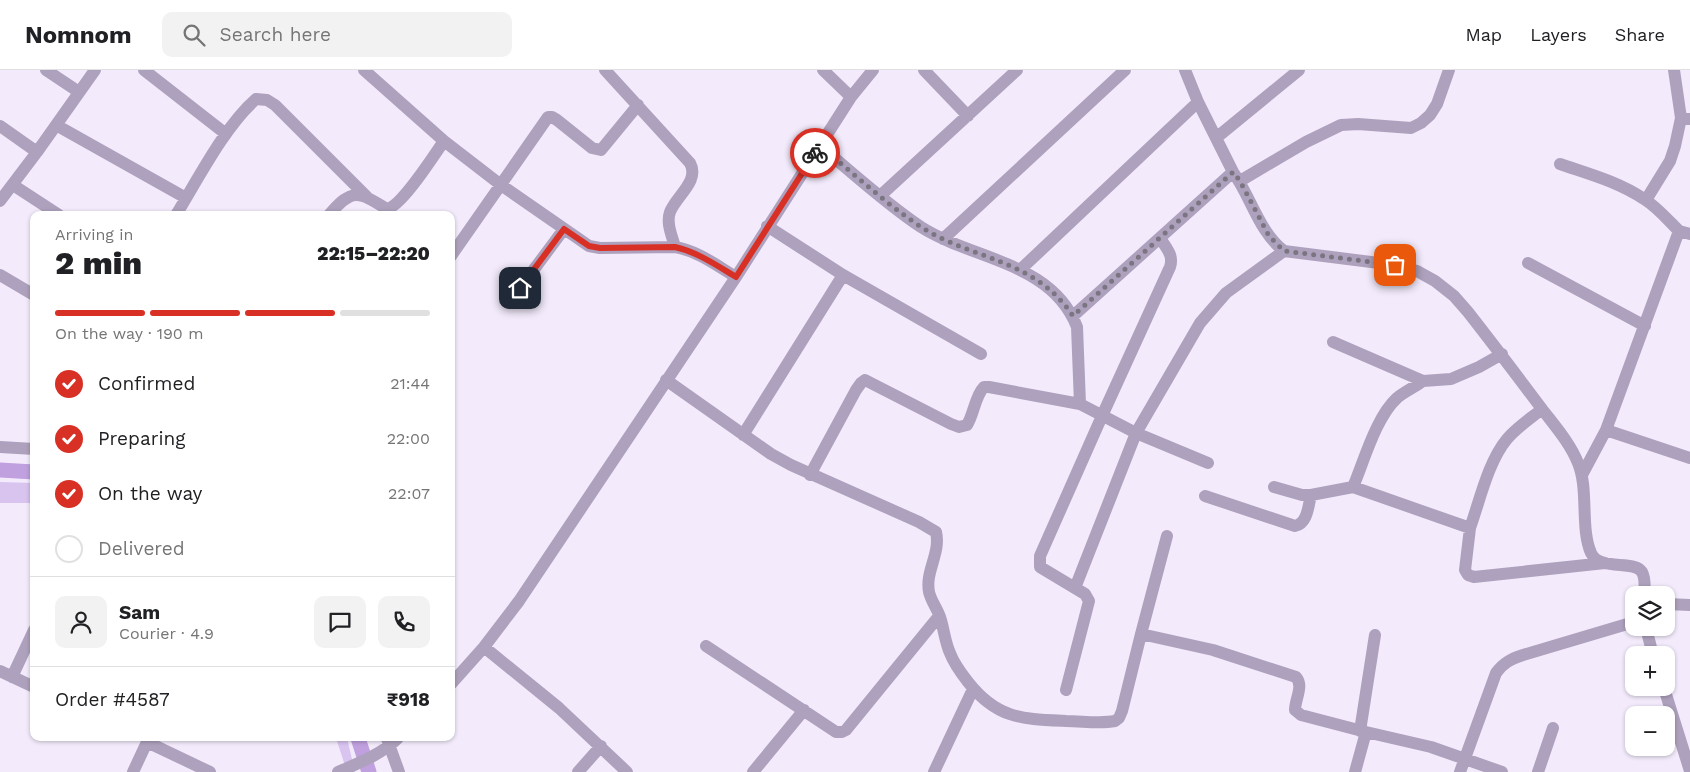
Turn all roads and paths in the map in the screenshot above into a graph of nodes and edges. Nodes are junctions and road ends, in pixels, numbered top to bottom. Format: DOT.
graph roads {
  1 [pos="46,70"];
  2 [pos="95,70"];
  3 [pos="144,70"];
  4 [pos="364,70"];
  5 [pos="605,70"];
  6 [pos="823,70"];
  7 [pos="874,70"];
  8 [pos="924,70"];
  9 [pos="1017,70"];
  10 [pos="1125,70"];
  11 [pos="1185,70"];
  12 [pos="1299,70"];
  13 [pos="1448,70"];
  14 [pos="1674,70"];
  15 [pos="79,92"];
  16 [pos="851,97"];
  17 [pos="1198,102"];
  18 [pos="638,105"];
  19 [pos="968,116"];
  20 [pos="1685,119"];
  21 [pos="56,125"];
  22 [pos="0,126"];
  23 [pos="226,134"];
  24 [pos="1216,138"];
  25 [pos="444,141"];
  26 [pos="820,146"];
  27 [pos="38,152"];
  28 [pos="1560,164"];
  29 [pos="1236,177"];
  30 [pos="13,185"];
  31 [pos="501,185"];
  32 [pos="880,196"];
  33 [pos="367,197"];
  34 [pos="186,198"];
  35 [pos="1646,200"];
  36 [pos="0,201"];
  37 [pos="53,211"];
  38 [pos="178,211"];
  39 [pos="333,211"];
  40 [pos="388,211"];
  41 [pos="390,211"];
  42 [pos="767,226"];
  43 [pos="564,229"];
  44 [pos="1685,232"];
  45 [pos="1160,238"];
  46 [pos="943,239"];
  47 [pos="675,247"];
  48 [pos="455,250"];
  49 [pos="1284,251"];
  50 [pos="1528,263"];
  51 [pos="1020,270"];
  52 [pos="0,275"];
  53 [pos="843,275"];
  54 [pos="736,277"];
  55 [pos="30,293"];
  56 [pos="509,303"];
  57 [pos="1073,316"];
  58 [pos="1645,326"];
  59 [pos="1333,342"];
  60 [pos="981,354"];
  61 [pos="1502,354"];
  62 [pos="666,380"];
  63 [pos="1423,381"];
  64 [pos="1080,404"];
  65 [pos="1542,409"];
  66 [pos="1102,416"];
  67 [pos="1606,430"];
  68 [pos="1136,433"];
  69 [pos="744,434"];
  70 [pos="0,447"];
  71 [pos="30,448"];
  72 [pos="1690,458"];
  73 [pos="1208,463"];
  74 [pos="810,475"];
  75 [pos="1582,475"];
  76 [pos="1353,487"];
  77 [pos="1274,488"];
  78 [pos="1311,495"];
  79 [pos="1205,496"];
  80 [pos="1470,528"];
  81 [pos="1167,536"];
  82 [pos="1605,563"];
  83 [pos="1644,586"];
  84 [pos="1075,588"];
  85 [pos="1675,604"];
  86 [pos="1690,605"];
  87 [pos="940,616"];
  88 [pos="1625,625"];
  89 [pos="1141,634"];
  90 [pos="1375,635"];
  91 [pos="30,636"];
  92 [pos="706,646"];
  93 [pos="484,647"];
  94 [pos="6,674"];
  95 [pos="455,680"];
  96 [pos="30,685"];
  97 [pos="973,689"];
  98 [pos="1066,690"];
  99 [pos="1667,696"];
  100 [pos="804,710"];
  101 [pos="1553,728"];
  102 [pos="1363,731"];
  103 [pos="142,741"];
  104 [pos="144,741"];
  105 [pos="391,741"];
  106 [pos="392,741"];
  107 [pos="601,746"];
  108 [pos="1464,759"];
  109 [pos="1690,771"];
  110 [pos="133,772"];
  111 [pos="210,772"];
  112 [pos="338,772"];
  113 [pos="399,772"];
  114 [pos="578,772"];
  115 [pos="628,772"];
  116 [pos="753,772"];
  117 [pos="934,772"];
  118 [pos="1354,772"];
  119 [pos="1460,772"];
  120 [pos="1502,772"];
  121 [pos="1538,772"];
  1 -- 15 [label="street"];
  2 -- 15 [label="street"];
  3 -- 23 [label="street"];
  4 -- 25 [label="street"];
  5 -- 18 [label="street"];
  6 -- 16 [label="street"];
  7 -- 16 [label="street"];
  8 -- 19 [label="street"];
  9 -- 19 [label="street"];
  10 -- 46 [label="street"];
  11 -- 17 [label="street"];
  12 -- 24 [label="street"];
  13 -- 29 [label="street"];
  14 -- 20 [label="street"];
  15 -- 21 [label="street"];
  16 -- 26 [label="street"];
  17 -- 24 [label="street"];
  17 -- 51 [label="street"];
  18 -- 31 [label="street"];
  18 -- 47 [label="street"];
  19 -- 32 [label="street"];
  20 -- 35 [label="street"];
  21 -- 27 [label="street"];
  21 -- 34 [label="street"];
  22 -- 27 [label="street"];
  23 -- 33 [label="street"];
  23 -- 34 [label="street"];
  24 -- 29 [label="street"];
  25 -- 31 [label="street"];
  25 -- 41 [label="street"];
  26 -- 32 [label="street"];
  26 -- 42 [label="street"];
  27 -- 30 [label="street"];
  28 -- 35 [label="street"];
  29 -- 45 [label="street"];
  29 -- 49 [label="street"];
  30 -- 36 [label="street"];
  30 -- 37 [label="street"];
  31 -- 43 [label="street"];
  31 -- 48 [label="street"];
  32 -- 46 [label="street"];
  33 -- 39 [label="street"];
  33 -- 40 [label="street"];
  34 -- 38 [label="street"];
  35 -- 44 [label="street"];
  42 -- 53 [label="street"];
  42 -- 54 [label="street"];
  43 -- 47 [label="street"];
  43 -- 56 [label="street"];
  44 -- 58 [label="street"];
  45 -- 57 [label="street"];
  45 -- 66 [label="street"];
  46 -- 51 [label="street"];
  47 -- 54 [label="street"];
  49 -- 61 [label="street"];
  49 -- 68 [label="street"];
  50 -- 58 [label="street"];
  51 -- 57 [label="street"];
  52 -- 55 [label="street"];
  53 -- 60 [label="street"];
  53 -- 69 [label="street"];
  54 -- 62 [label="street"];
  57 -- 64 [label="street"];
  58 -- 67 [label="street"];
  59 -- 63 [label="street"];
  61 -- 63 [label="street"];
  61 -- 65 [label="street"];
  62 -- 69 [label="street"];
  62 -- 93 [label="street"];
  63 -- 76 [label="street"];
  64 -- 66 [label="street"];
  64 -- 74 [label="street"];
  65 -- 75 [label="street"];
  65 -- 80 [label="street"];
  66 -- 68 [label="street"];
  66 -- 84 [label="street"];
  67 -- 72 [label="street"];
  67 -- 75 [label="street"];
  68 -- 73 [label="street"];
  68 -- 84 [label="street"];
  69 -- 74 [label="street"];
  70 -- 71 [label="street"];
  74 -- 87 [label="street"];
  75 -- 82 [label="street"];
  76 -- 78 [label="street"];
  76 -- 80 [label="street"];
  77 -- 78 [label="street"];
  78 -- 79 [label="street"];
  80 -- 82 [label="street"];
  81 -- 89 [label="street"];
  82 -- 83 [label="street"];
  84 -- 98 [label="street"];
  85 -- 86 [label="street"];
  87 -- 97 [label="street"];
  87 -- 100 [label="street"];
  88 -- 108 [label="street"];
  89 -- 97 [label="street"];
  89 -- 102 [label="street"];
  90 -- 102 [label="street"];
  91 -- 94 [label="street"];
  92 -- 100 [label="street"];
  93 -- 95 [label="street"];
  93 -- 107 [label="street"];
  94 -- 96 [label="street"];
  97 -- 117 [label="street"];
  99 -- 109 [label="street"];
  100 -- 116 [label="street"];
  101 -- 121 [label="street"];
  102 -- 108 [label="street"];
  102 -- 118 [label="street"];
  103 -- 110 [label="street"];
  104 -- 111 [label="street"];
  105 -- 112 [label="street"];
  106 -- 113 [label="street"];
  107 -- 114 [label="street"];
  107 -- 115 [label="street"];
  108 -- 119 [label="street"];
  108 -- 120 [label="street"];
}
